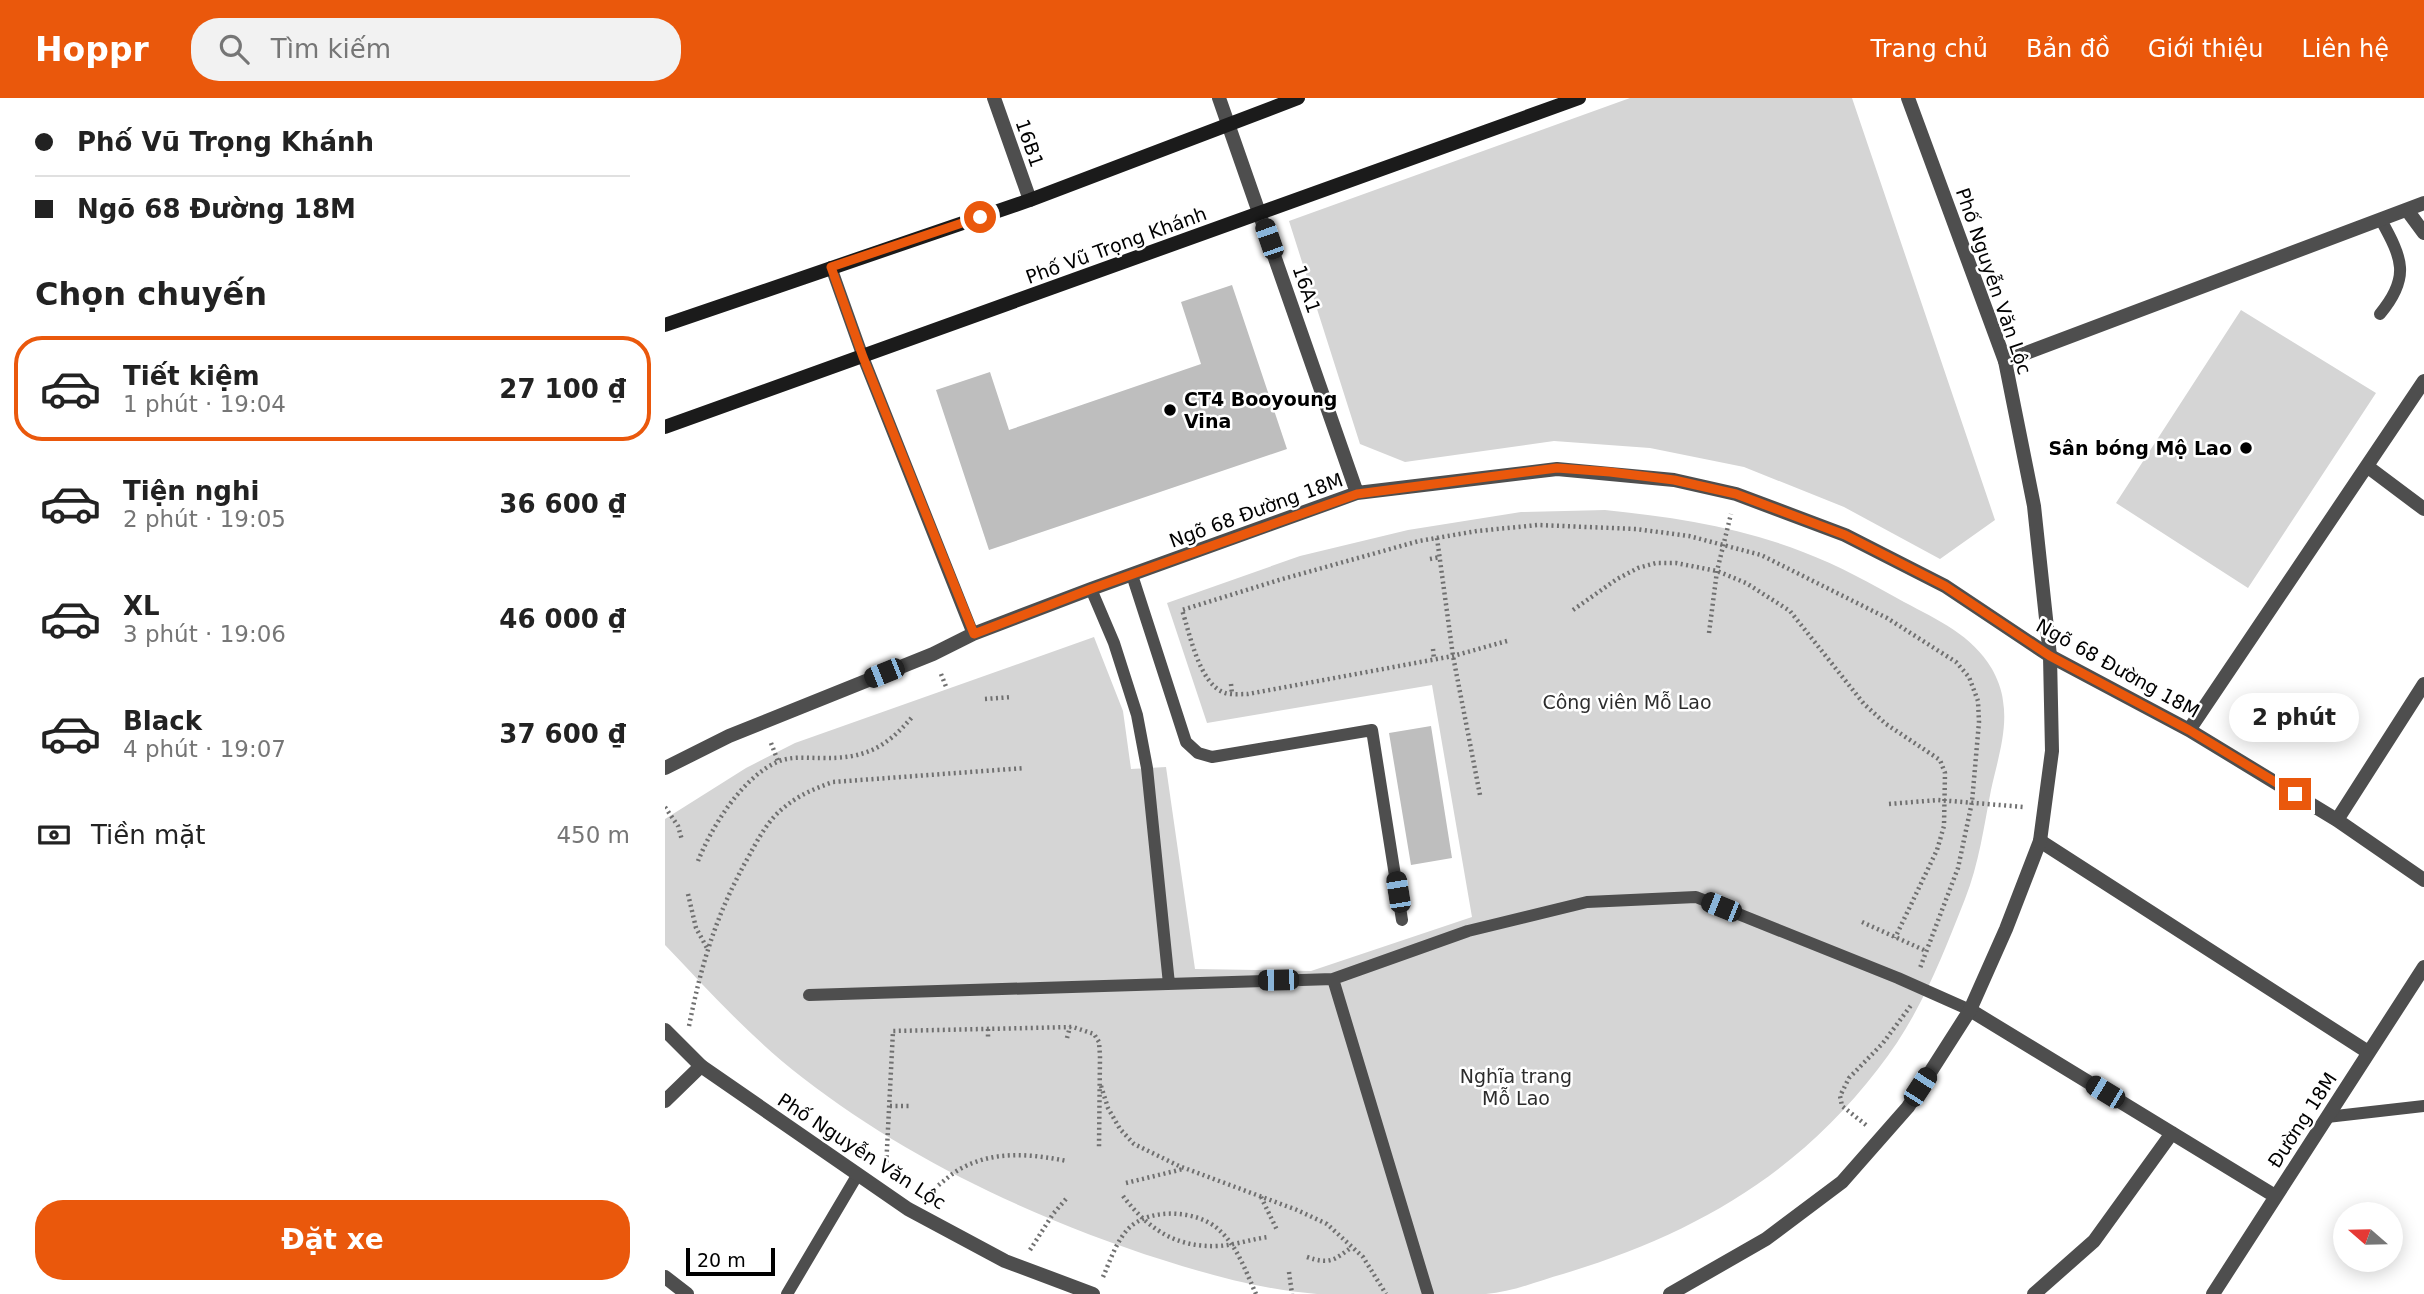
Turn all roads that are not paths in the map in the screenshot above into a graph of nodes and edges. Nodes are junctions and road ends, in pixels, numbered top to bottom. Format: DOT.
graph roads {
  1 [pos="994,98"];
  2 [pos="1219,98"];
  3 [pos="1298,98"];
  4 [pos="1580,98"];
  5 [pos="1908,98"];
  6 [pos="1228,123"];
  7 [pos="1030,200"];
  8 [pos="2424,203"];
  9 [pos="2407,210"];
  10 [pos="1261,213"];
  11 [pos="2381,220"];
  12 [pos="2424,233"];
  13 [pos="831,267"];
  14 [pos="2380,314"];
  15 [pos="665,324"];
  16 [pos="863,357"];
  17 [pos="2005,360"];
  18 [pos="2424,382"];
  19 [pos="665,427"];
  20 [pos="2368,467"];
  21 [pos="1357,494"];
  22 [pos="2424,509"];
  23 [pos="1132,575"];
  24 [pos="1091,589"];
  25 [pos="974,634"];
  26 [pos="2050,656"];
  27 [pos="2424,684"];
  28 [pos="2189,730"];
  29 [pos="665,768"];
  30 [pos="2337,820"];
  31 [pos="2040,841"];
  32 [pos="2424,880"];
  33 [pos="1402,920"];
  34 [pos="2424,967"];
  35 [pos="1333,979"];
  36 [pos="1169,984"];
  37 [pos="809,995"];
  38 [pos="1970,1010"];
  39 [pos="665,1030"];
  40 [pos="2368,1052"];
  41 [pos="701,1066"];
  42 [pos="665,1101"];
  43 [pos="2424,1106"];
  44 [pos="2327,1117"];
  45 [pos="2172,1133"];
  46 [pos="858,1174"];
  47 [pos="2276,1196"];
  48 [pos="665,1278"];
  49 [pos="1097,1289"];
  50 [pos="687,1294"];
  51 [pos="787,1294"];
  52 [pos="1428,1294"];
  53 [pos="1670,1294"];
  54 [pos="2034,1294"];
  55 [pos="2213,1294"];
  1 -- 7 [label="street, 16B1"];
  2 -- 6 [label="street, 16A1"];
  3 -- 6 [label="main road"];
  4 -- 10 [label="main road, Phố Vũ Trọng Khánh"];
  5 -- 17 [label="street, Phố Nguyễn Văn Lộc"];
  6 -- 7 [label="main road"];
  6 -- 10 [label="street, 16A1"];
  7 -- 13 [label="main road"];
  8 -- 9 [label="street"];
  9 -- 11 [label="street"];
  9 -- 12 [label="street"];
  10 -- 16 [label="main road, Phố Vũ Trọng Khánh"];
  10 -- 21 [label="street, 16A1"];
  11 -- 14 [label="lane"];
  11 -- 17 [label="street"];
  13 -- 15 [label="main road"];
  13 -- 16 [label="lane"];
  16 -- 19 [label="main road, Phố Vũ Trọng Khánh"];
  16 -- 25 [label="lane"];
  17 -- 26 [label="street, Phố Nguyễn Văn Lộc"];
  18 -- 20 [label="street"];
  20 -- 22 [label="street"];
  20 -- 28 [label="street"];
  21 -- 23 [label="street, Ngõ 68 Đường 18M"];
  21 -- 26 [label="street, Ngõ 68 Đường 18M"];
  23 -- 24 [label="street, Ngõ 68 Đường 18M"];
  23 -- 33 [label="lane"];
  24 -- 25 [label="street, Ngõ 68 Đường 18M"];
  24 -- 36 [label="lane"];
  25 -- 29 [label="street, Ngõ 68 Đường 18M"];
  26 -- 28 [label="street, Ngõ 68 Đường 18M"];
  26 -- 31 [label="street, Phố Nguyễn Văn Lộc"];
  27 -- 30 [label="street"];
  28 -- 30 [label="street, Ngõ 68 Đường 18M"];
  30 -- 32 [label="street, Ngõ 68 Đường 18M"];
  31 -- 38 [label="street, Phố Nguyễn Văn Lộc"];
  31 -- 40 [label="street"];
  34 -- 40 [label="street, Đường 18M"];
  35 -- 36 [label="lane"];
  35 -- 38 [label="lane"];
  35 -- 52 [label="lane"];
  36 -- 37 [label="lane"];
  38 -- 45 [label="street"];
  38 -- 53 [label="street, Phố Nguyễn Văn Lộc"];
  39 -- 41 [label="street, Phố Nguyễn Văn Lộc"];
  40 -- 44 [label="street, Đường 18M"];
  41 -- 42 [label="street"];
  41 -- 46 [label="street, Phố Nguyễn Văn Lộc"];
  43 -- 44 [label="lane"];
  44 -- 47 [label="street, Đường 18M"];
  45 -- 47 [label="street"];
  45 -- 54 [label="street"];
  46 -- 49 [label="street, Phố Nguyễn Văn Lộc"];
  46 -- 51 [label="lane"];
  47 -- 55 [label="street, Đường 18M"];
  48 -- 50 [label="street"];
}
